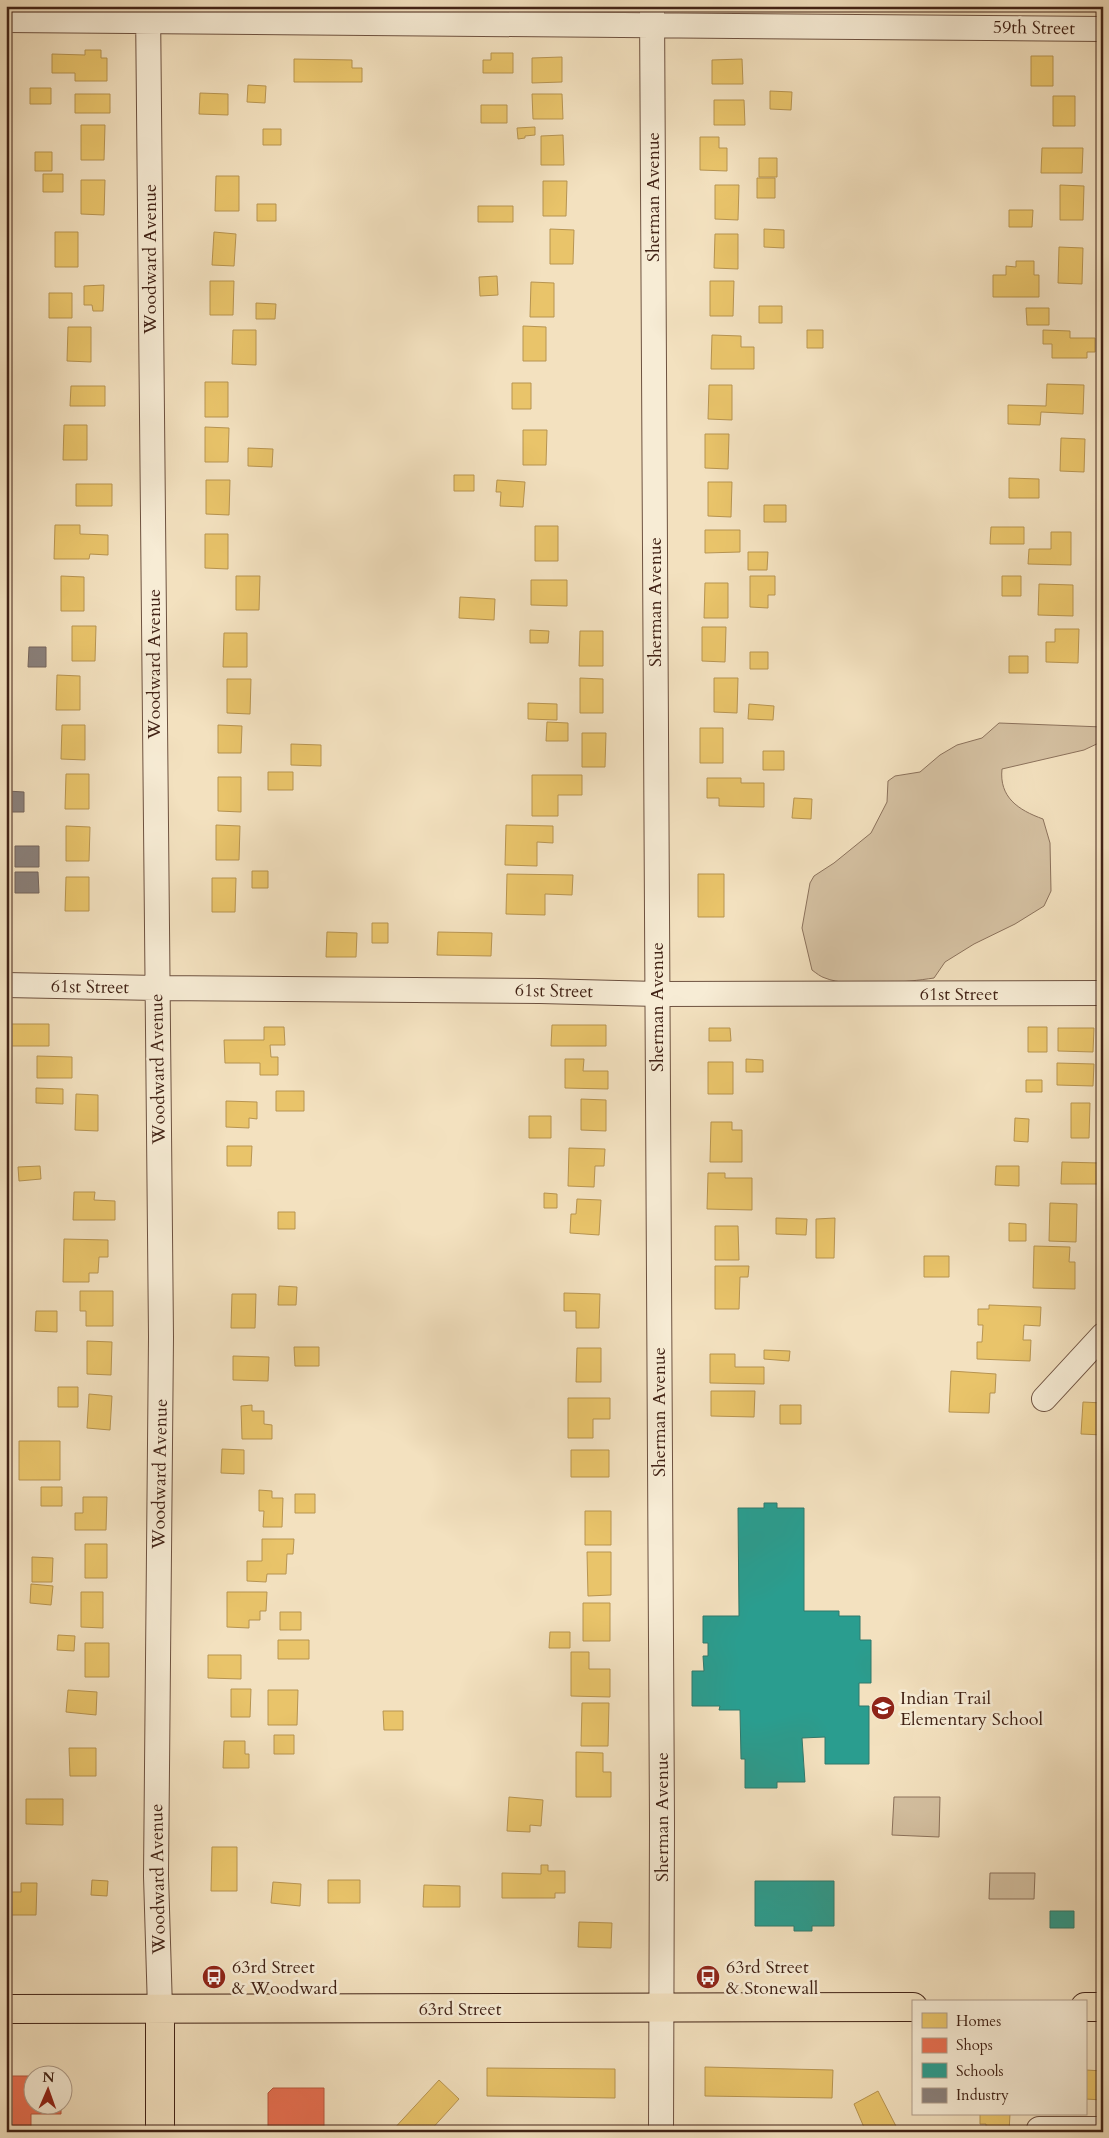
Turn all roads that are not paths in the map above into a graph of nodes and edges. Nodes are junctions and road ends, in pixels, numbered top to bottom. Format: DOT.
graph roads {
  1 [pos="148,13"];
  2 [pos="652,15"];
  3 [pos="6,20"];
  4 [pos="1103,28"];
  5 [pos="6,985"];
  6 [pos="157,988"];
  7 [pos="1103,993"];
  8 [pos="657,994"];
  9 [pos="1103,1335"];
  10 [pos="1044,1398"];
  11 [pos="1103,2006"];
  12 [pos="912,2007"];
  13 [pos="1086,2007"];
  14 [pos="661,2008"];
  15 [pos="6,2009"];
  16 [pos="160,2009"];
  17 [pos="1039,2125"];
  18 [pos="1103,2128"];
  19 [pos="160,2132"];
  20 [pos="661,2132"];
  1 -- 2 [label="street, 59th Street"];
  1 -- 3 [label="street, 59th Street"];
  1 -- 6 [label="street, Woodward Avenue"];
  2 -- 4 [label="street, 59th Street"];
  2 -- 8 [label="street, Sherman Avenue"];
  5 -- 6 [label="street, 61st Street"];
  6 -- 8 [label="street, 61st Street"];
  6 -- 16 [label="street, Woodward Avenue"];
  7 -- 8 [label="street, 61st Street"];
  8 -- 14 [label="street, Sherman Avenue"];
  9 -- 10 [label="street"];
  11 -- 13 [label="main road"];
  12 -- 14 [label="main road, 63rd Street"];
  14 -- 16 [label="main road, 63rd Street"];
  14 -- 20 [label="street, Sherman Avenue"];
  15 -- 16 [label="main road, 63rd Street"];
  16 -- 19 [label="main road, Woodward Avenue"];
  17 -- 18 [label="street"];
}
